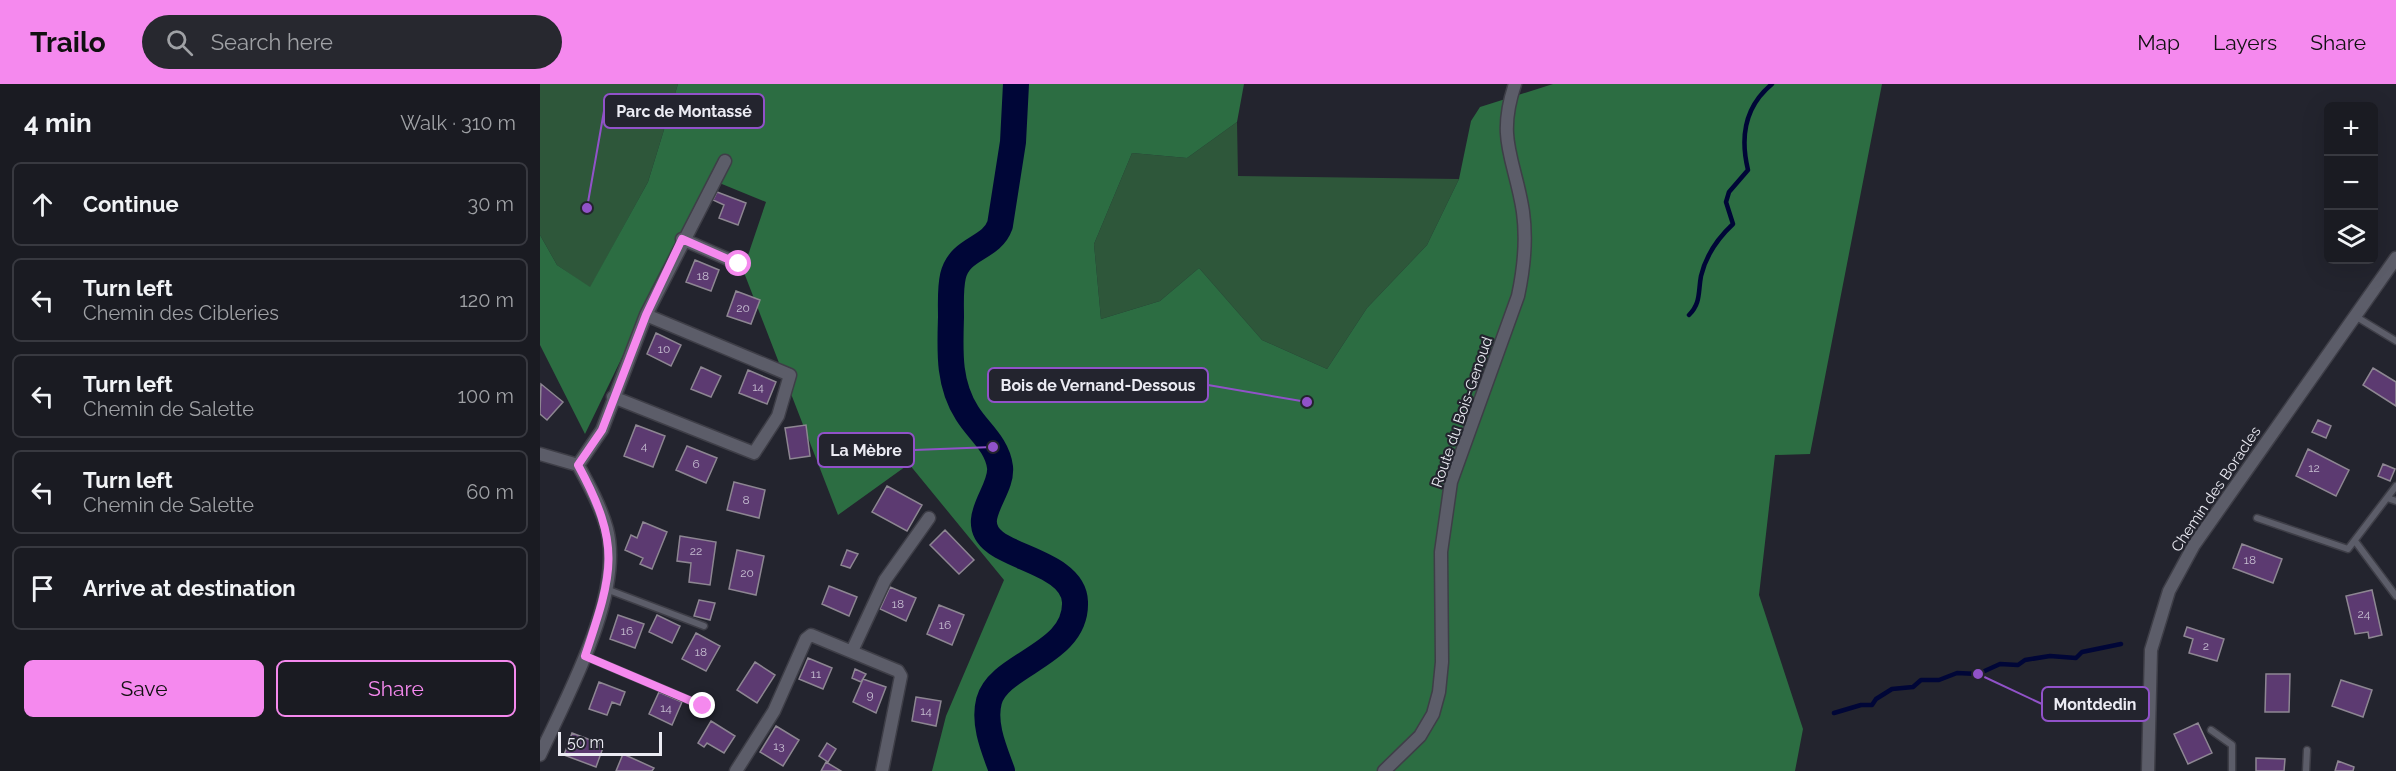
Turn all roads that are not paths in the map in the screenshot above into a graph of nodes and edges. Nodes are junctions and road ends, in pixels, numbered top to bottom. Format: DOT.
graph roads {
  1 [pos="1515,84"];
  2 [pos="725,161"];
  3 [pos="682,239"];
  4 [pos="2396,258"];
  5 [pos="739,264"];
  6 [pos="646,315"];
  7 [pos="2355,316"];
  8 [pos="2396,341"];
  9 [pos="613,397"];
  10 [pos="540,454"];
  11 [pos="578,465"];
  12 [pos="2396,486"];
  13 [pos="2387,498"];
  14 [pos="2396,501"];
  15 [pos="929,518"];
  16 [pos="2256,518"];
  17 [pos="2355,541"];
  18 [pos="606,589"];
  19 [pos="2396,596"];
  20 [pos="704,626"];
  21 [pos="852,651"];
  22 [pos="585,656"];
  23 [pos="703,706"];
  24 [pos="2211,730"];
  25 [pos="2307,750"];
  26 [pos="540,755"];
  27 [pos="736,771"];
  28 [pos="882,771"];
  29 [pos="1384,771"];
  30 [pos="2148,771"];
  31 [pos="2232,771"];
  32 [pos="2306,771"];
  1 -- 29 [label="street, Route du Bois-Genoud"];
  2 -- 3 [label="street"];
  3 -- 5 [label="street"];
  3 -- 6 [label="street"];
  4 -- 7 [label="street, Chemin des Boracles"];
  6 -- 9 [label="street"];
  6 -- 9 [label="street"];
  7 -- 8 [label="lane"];
  7 -- 30 [label="street, Chemin des Boracles"];
  9 -- 11 [label="street"];
  10 -- 11 [label="street"];
  11 -- 18 [label="street"];
  12 -- 13 [label="lane"];
  13 -- 14 [label="lane"];
  13 -- 17 [label="lane"];
  15 -- 21 [label="street"];
  16 -- 17 [label="lane"];
  17 -- 19 [label="lane"];
  18 -- 20 [label="lane"];
  18 -- 22 [label="street"];
  21 -- 27 [label="street"];
  21 -- 28 [label="street"];
  22 -- 23 [label="lane"];
  22 -- 26 [label="street"];
  24 -- 31 [label="lane"];
  25 -- 32 [label="lane"];
}
